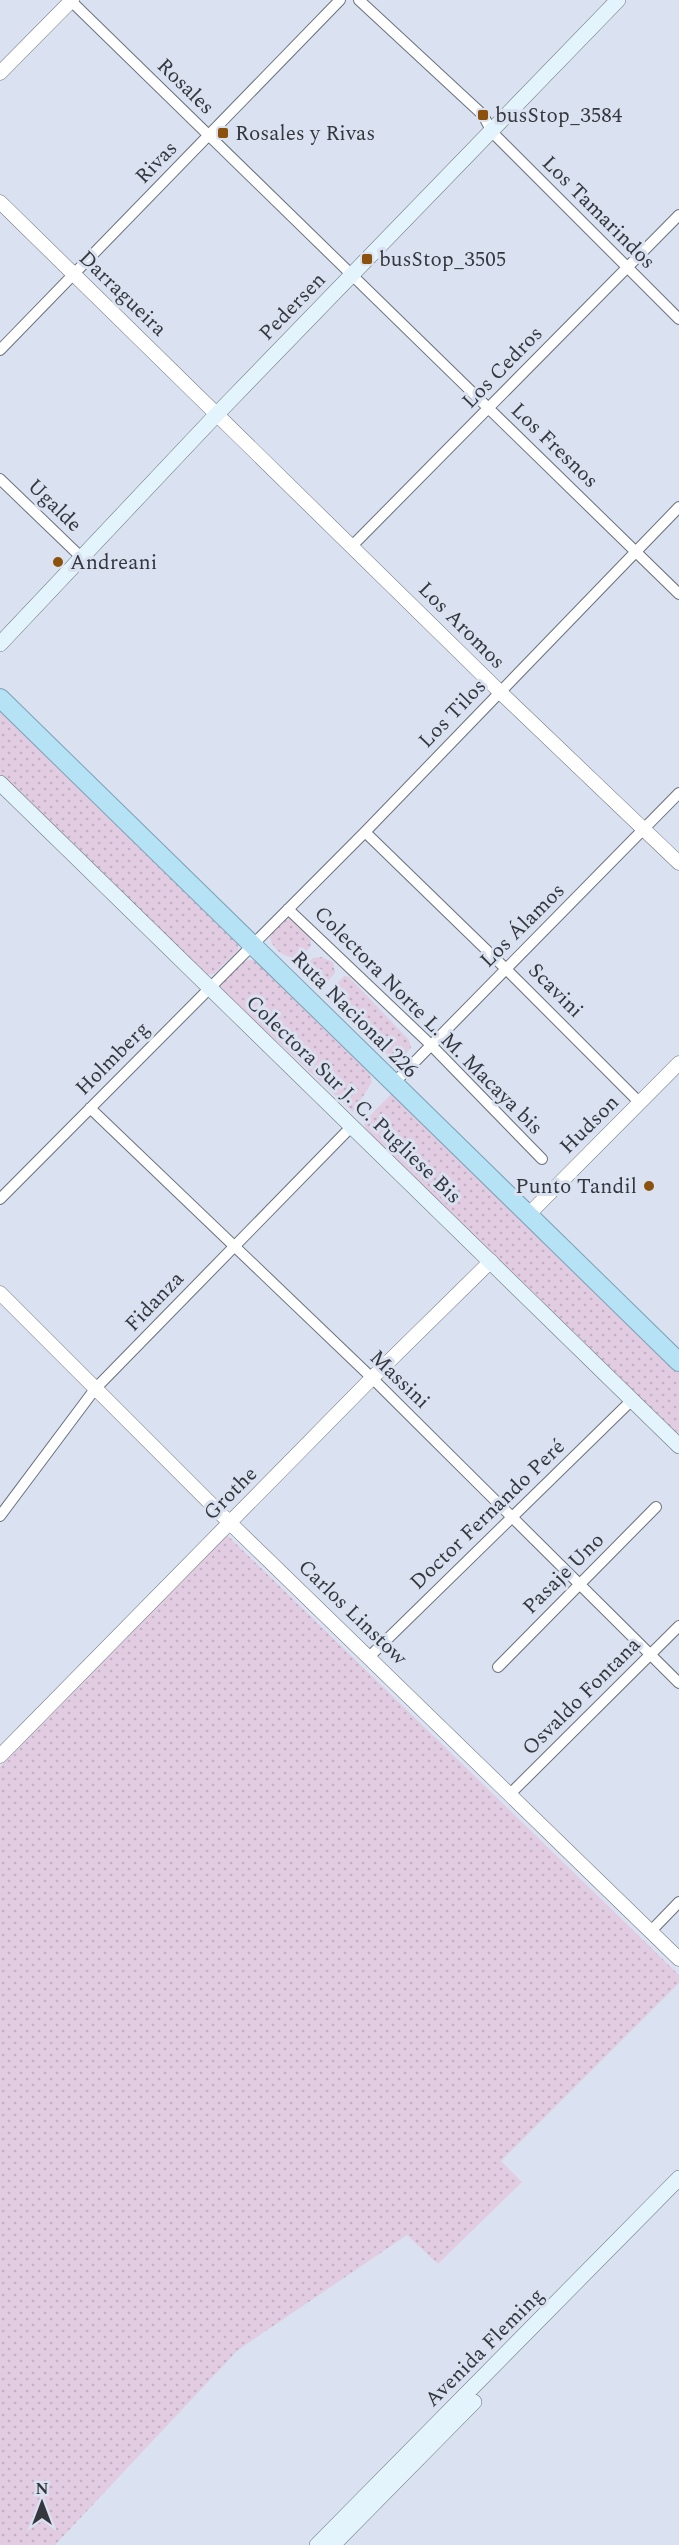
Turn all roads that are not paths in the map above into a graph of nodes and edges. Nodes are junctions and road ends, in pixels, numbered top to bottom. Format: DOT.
graph roads {
  1 [pos="71,0"];
  2 [pos="340,0"];
  3 [pos="359,0"];
  4 [pos="618,0"];
  5 [pos="0,73"];
  6 [pos="492,132"];
  7 [pos="209,135"];
  8 [pos="0,202"];
  9 [pos="679,215"];
  10 [pos="627,268"];
  11 [pos="353,274"];
  12 [pos="74,276"];
  13 [pos="679,319"];
  14 [pos="0,350"];
  15 [pos="489,409"];
  16 [pos="218,414"];
  17 [pos="0,479"];
  18 [pos="679,507"];
  19 [pos="352,546"];
  20 [pos="635,552"];
  21 [pos="82,559"];
  22 [pos="679,594"];
  23 [pos="3,634"];
  24 [pos="500,691"];
  25 [pos="0,698"];
  26 [pos="0,783"];
  27 [pos="679,793"];
  28 [pos="644,828"];
  29 [pos="365,832"];
  30 [pos="679,863"];
  31 [pos="288,909"];
  32 [pos="252,944"];
  33 [pos="506,969"];
  34 [pos="209,987"];
  35 [pos="431,1045"];
  36 [pos="679,1063"];
  37 [pos="393,1084"];
  38 [pos="640,1102"];
  39 [pos="90,1108"];
  40 [pos="352,1126"];
  41 [pos="542,1159"];
  42 [pos="0,1199"];
  43 [pos="529,1214"];
  44 [pos="234,1247"];
  45 [pos="491,1261"];
  46 [pos="0,1293"];
  47 [pos="678,1360"];
  48 [pos="372,1378"];
  49 [pos="95,1389"];
  50 [pos="632,1400"];
  51 [pos="679,1446"];
  52 [pos="656,1507"];
  53 [pos="0,1516"];
  54 [pos="511,1516"];
  55 [pos="230,1523"];
  56 [pos="580,1583"];
  57 [pos="679,1626"];
  58 [pos="651,1654"];
  59 [pos="369,1657"];
  60 [pos="498,1666"];
  61 [pos="679,1683"];
  62 [pos="0,1756"];
  63 [pos="510,1794"];
  64 [pos="679,1902"];
  65 [pos="651,1931"];
  66 [pos="679,1959"];
  67 [pos="679,2178"];
  68 [pos="679,2192"];
  69 [pos="317,2545"];
  70 [pos="333,2545"];
  1 -- 5 [label="street"];
  1 -- 7 [label="street, Rosales"];
  2 -- 7 [label="street, Rivas"];
  3 -- 6 [label="street, Los Tamarindos"];
  4 -- 6 [label="main road, Pedersen"];
  6 -- 10 [label="street, Los Tamarindos"];
  6 -- 11 [label="main road, Pedersen"];
  7 -- 11 [label="street, Rosales"];
  7 -- 12 [label="street, Rivas"];
  8 -- 12 [label="street, Darragueira"];
  9 -- 10 [label="street, Los Cedros"];
  10 -- 13 [label="street, Los Tamarindos"];
  10 -- 15 [label="street, Los Cedros"];
  11 -- 15 [label="street, Los Fresnos"];
  11 -- 16 [label="main road, Pedersen"];
  12 -- 14 [label="street, Rivas"];
  12 -- 16 [label="street, Darragueira"];
  15 -- 19 [label="street, Los Cedros"];
  15 -- 20 [label="street, Los Fresnos"];
  16 -- 19 [label="street, Los Aromos"];
  16 -- 21 [label="main road, Pedersen"];
  17 -- 21 [label="street, Ugalde"];
  18 -- 20 [label="street, Los Tilos"];
  19 -- 24 [label="street, Los Aromos"];
  20 -- 22 [label="street, Los Fresnos"];
  20 -- 24 [label="street, Los Tilos"];
  21 -- 23 [label="main road, Pedersen"];
  24 -- 28 [label="street, Los Aromos"];
  24 -- 29 [label="street, Los Tilos"];
  25 -- 32 [label="highway, Ruta Nacional 226"];
  26 -- 34 [label="main road, Colectora Sur J. C. Pugliese Bis"];
  27 -- 28 [label="street, Los Álamos"];
  28 -- 30 [label="street, Los Aromos"];
  28 -- 33 [label="street, Los Álamos"];
  29 -- 31 [label="street, Los Tilos"];
  29 -- 33 [label="street, Scavini"];
  31 -- 32 [label="street, Los Tilos"];
  31 -- 35 [label="street, Colectora Norte L. M. Macaya bis"];
  32 -- 34 [label="street, Holmberg"];
  32 -- 37 [label="highway, Ruta Nacional 226"];
  33 -- 35 [label="street, Los Álamos"];
  33 -- 38 [label="street, Scavini"];
  34 -- 39 [label="street, Holmberg"];
  34 -- 40 [label="main road, Colectora Sur J. C. Pugliese Bis"];
  35 -- 37 [label="street, Los Álamos"];
  35 -- 41 [label="street, Colectora Norte L. M. Macaya bis"];
  36 -- 38 [label="street, Hudson"];
  37 -- 43 [label="highway, Ruta Nacional 226"];
  38 -- 43 [label="street, Hudson"];
  39 -- 42 [label="street, Holmberg"];
  39 -- 44 [label="street, Massini"];
  40 -- 44 [label="street, Fidanza"];
  40 -- 45 [label="main road, Colectora Sur J. C. Pugliese Bis"];
  43 -- 47 [label="highway, Ruta Nacional 226"];
  44 -- 48 [label="street, Massini"];
  44 -- 49 [label="street, Fidanza"];
  45 -- 48 [label="street, Grothe"];
  45 -- 50 [label="main road, Colectora Sur J. C. Pugliese Bis"];
  46 -- 49 [label="street, Carlos Linstow"];
  48 -- 54 [label="street, Massini"];
  48 -- 55 [label="street, Grothe"];
  49 -- 53 [label="street, Fidanza"];
  49 -- 55 [label="street, Carlos Linstow"];
  50 -- 51 [label="main road, Colectora Sur J. C. Pugliese Bis"];
  50 -- 54 [label="street, Doctor Fernando Peré"];
  52 -- 56 [label="street, Pasaje Uno"];
  54 -- 56 [label="street, Massini"];
  54 -- 59 [label="street, Doctor Fernando Peré"];
  55 -- 59 [label="street, Carlos Linstow"];
  55 -- 62 [label="street, Grothe"];
  56 -- 58 [label="street, Massini"];
  56 -- 60 [label="street, Pasaje Uno"];
  57 -- 58 [label="street, Osvaldo Fontana"];
  58 -- 61 [label="street, Massini"];
  58 -- 63 [label="street, Osvaldo Fontana"];
  59 -- 63 [label="street, Carlos Linstow"];
  63 -- 65 [label="street, Carlos Linstow"];
  64 -- 65 [label="street"];
  65 -- 66 [label="street, Carlos Linstow"];
  67 -- 69 [label="main road, Avenida Fleming"];
  68 -- 70 [label="main road, Avenida Fleming"];
}
